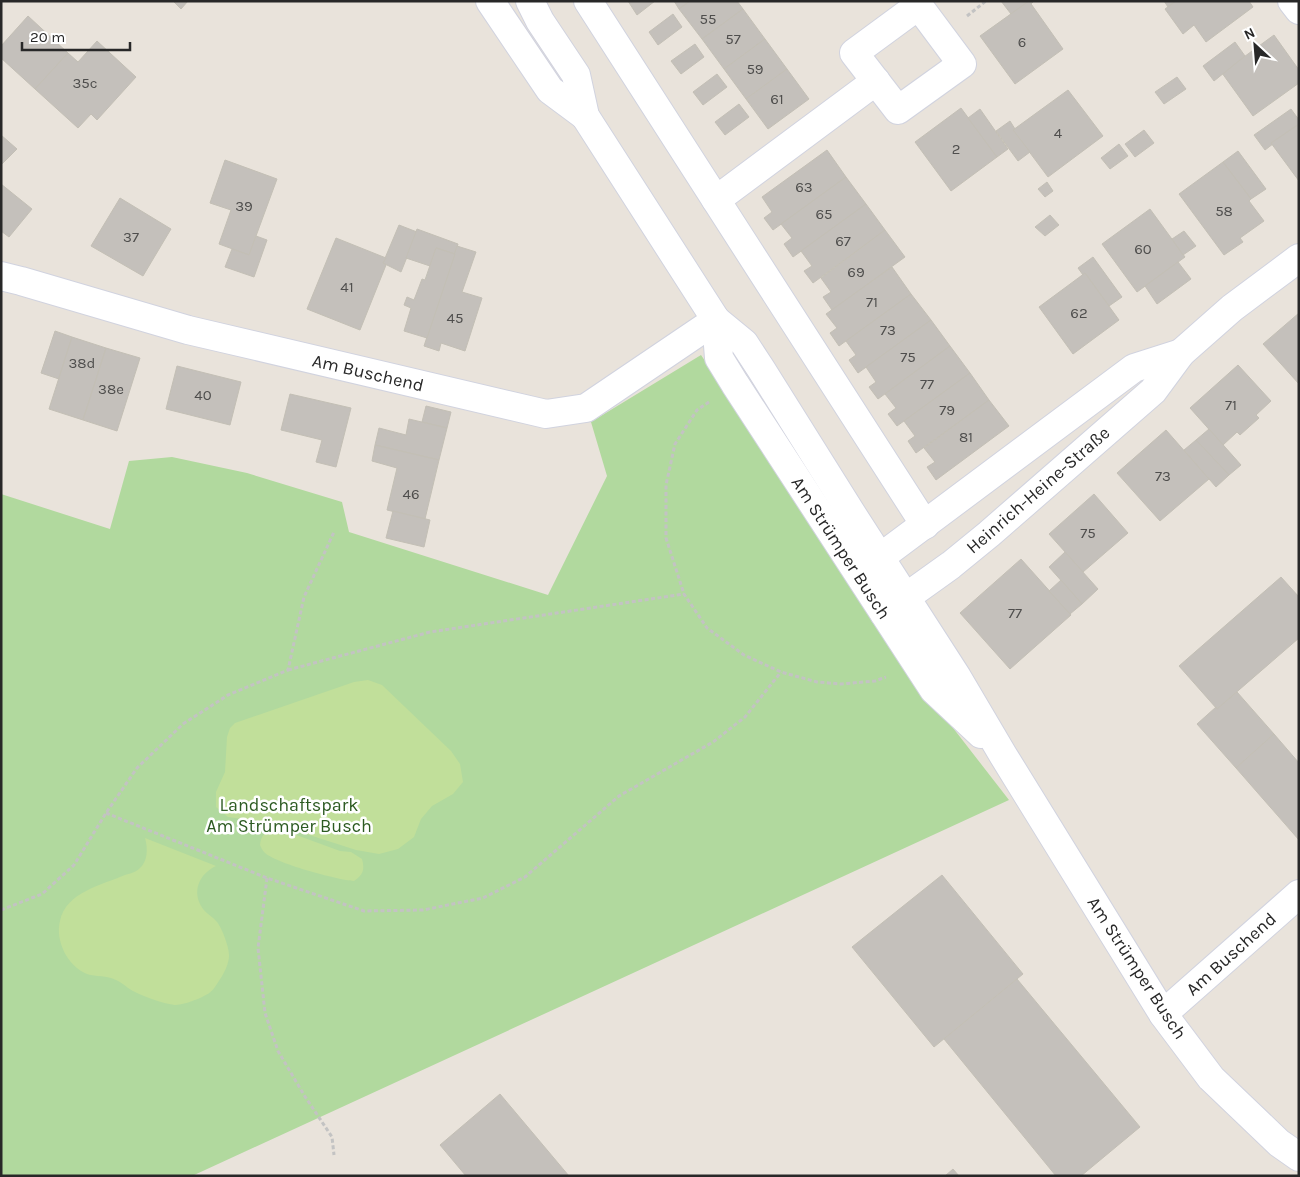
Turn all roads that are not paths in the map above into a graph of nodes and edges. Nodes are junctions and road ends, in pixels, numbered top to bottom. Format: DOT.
graph roads {
  1 [pos="490,1"];
  2 [pos="530,1"];
  3 [pos="588,1"];
  4 [pos="1292,1"];
  5 [pos="917,4"];
  6 [pos="1299,10"];
  7 [pos="876,81"];
  8 [pos="586,116"];
  9 [pos="716,200"];
  10 [pos="1299,258"];
  11 [pos="1,276"];
  12 [pos="716,320"];
  13 [pos="1181,353"];
  14 [pos="925,525"];
  15 [pos="880,557"];
  16 [pos="858,574"];
  17 [pos="906,597"];
  18 [pos="884,613"];
  19 [pos="1003,755"];
  20 [pos="1299,894"];
  21 [pos="1163,1014"];
  22 [pos="1299,1157"];
  1 -- 8 [label="street, Am Strümper Busch"];
  2 -- 8 [label="street, Am Strümper Busch"];
  3 -- 9 [label="street"];
  4 -- 6 [label="street"];
  5 -- 7 [label="street"];
  5 -- 7 [label="street"];
  7 -- 9 [label="street"];
  8 -- 12 [label="street, Am Strümper Busch"];
  9 -- 14 [label="street"];
  10 -- 13 [label="street, Heinrich-Heine-Straße"];
  11 -- 12 [label="street, Am Buschend"];
  12 -- 15 [label="street, Am Strümper Busch"];
  12 -- 16 [label="street, Am Strümper Busch"];
  13 -- 14 [label="street, Heinrich-Heine-Straße"];
  13 -- 17 [label="street, Heinrich-Heine-Straße"];
  14 -- 15 [label="street, Heinrich-Heine-Straße"];
  15 -- 16 [label="street, Heinrich-Heine-Straße"];
  15 -- 17 [label="street, Am Strümper Busch"];
  16 -- 18 [label="street, Am Strümper Busch"];
  17 -- 18 [label="street, Heinrich-Heine-Straße"];
  17 -- 19 [label="street, Am Strümper Busch"];
  18 -- 19 [label="street, Am Strümper Busch"];
  19 -- 21 [label="street, Am Strümper Busch"];
  20 -- 21 [label="street, Am Buschend"];
  21 -- 22 [label="street, Am Strümper Busch"];
}
